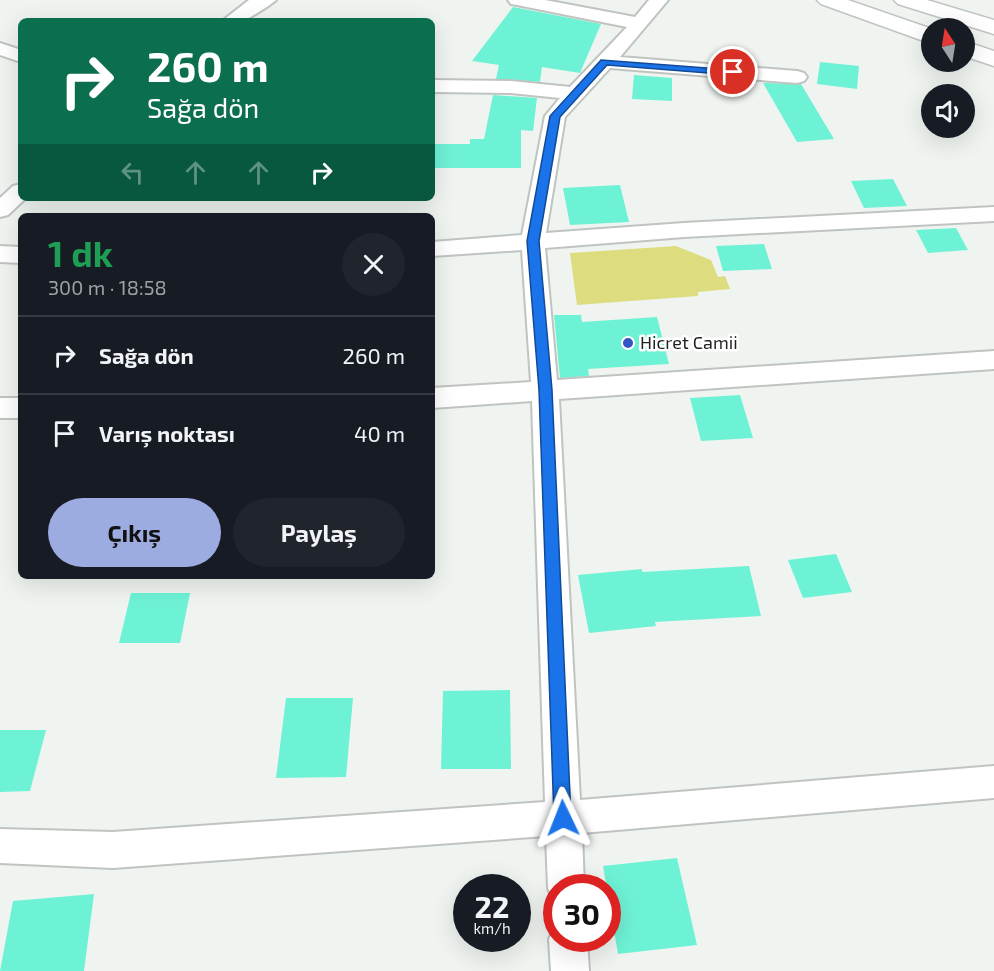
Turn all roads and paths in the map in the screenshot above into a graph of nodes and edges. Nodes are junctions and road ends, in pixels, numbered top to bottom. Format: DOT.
graph roads {
  1 [pos="267,0"];
  2 [pos="517,0"];
  3 [pos="659,0"];
  4 [pos="828,0"];
  5 [pos="905,0"];
  6 [pos="235,18"];
  7 [pos="640,24"];
  8 [pos="994,27"];
  9 [pos="921,33"];
  10 [pos="0,49"];
  11 [pos="975,52"];
  12 [pos="18,55"];
  13 [pos="994,59"];
  14 [pos="605,62"];
  15 [pos="797,77"];
  16 [pos="435,86"];
  17 [pos="576,94"];
  18 [pos="18,194"];
  19 [pos="0,210"];
  20 [pos="994,214"];
  21 [pos="533,241"];
  22 [pos="435,249"];
  23 [pos="0,254"];
  24 [pos="18,255"];
  25 [pos="994,360"];
  26 [pos="546,390"];
  27 [pos="435,398"];
  28 [pos="0,408"];
  29 [pos="18,408"];
  30 [pos="994,783"];
  31 [pos="563,818"];
  32 [pos="0,846"];
  33 [pos="565,874"];
  34 [pos="569,952"];
  35 [pos="570,971"];
  1 -- 6 [label="street"];
  2 -- 7 [label="street"];
  3 -- 7 [label="street"];
  4 -- 9 [label="highway"];
  5 -- 8 [label="highway"];
  7 -- 14 [label="street"];
  10 -- 12 [label="street"];
  11 -- 13 [label="highway"];
  14 -- 15 [label="street"];
  14 -- 17 [label="street"];
  16 -- 17 [label="street"];
  17 -- 21 [label="street"];
  18 -- 19 [label="street"];
  20 -- 21 [label="street"];
  21 -- 22 [label="street"];
  21 -- 26 [label="street"];
  23 -- 24 [label="street"];
  25 -- 26 [label="street"];
  26 -- 27 [label="street"];
  26 -- 31 [label="street"];
  28 -- 29 [label="street"];
  30 -- 31 [label="street"];
  31 -- 32 [label="street"];
  31 -- 33 [label="street"];
  34 -- 35 [label="street"];
}
